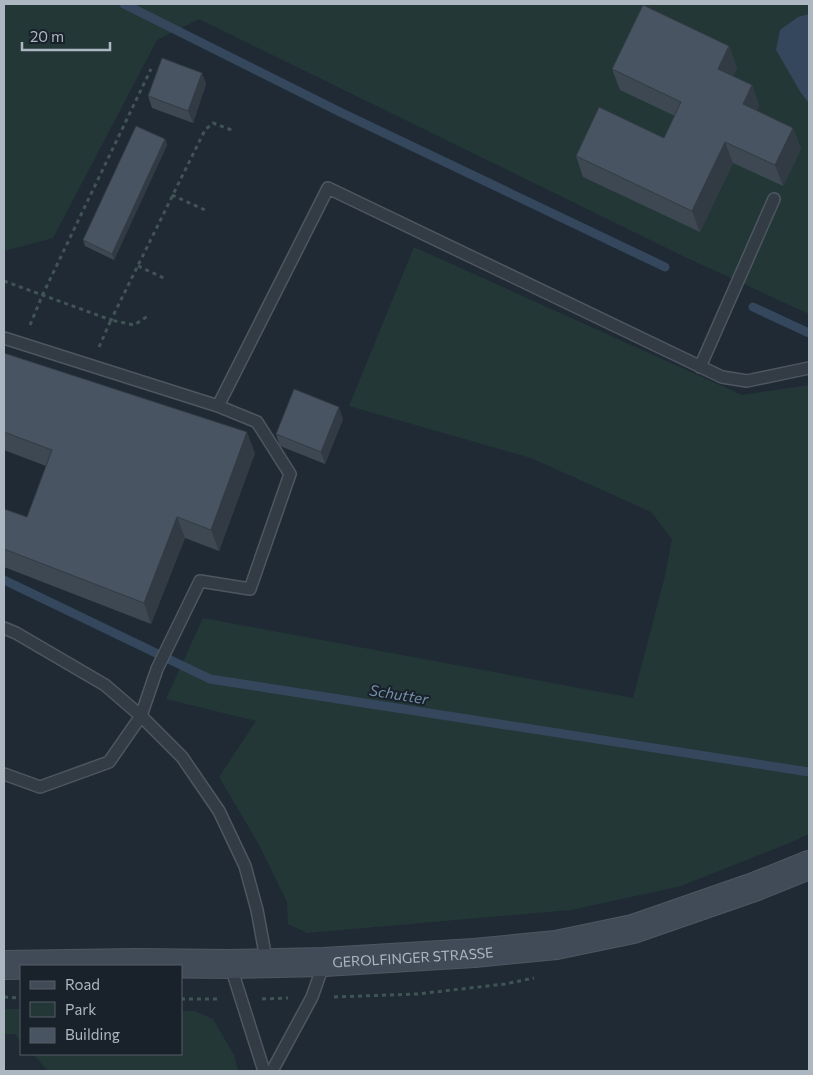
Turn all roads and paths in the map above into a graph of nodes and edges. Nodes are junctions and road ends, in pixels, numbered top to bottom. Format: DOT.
graph roads {
  1 [pos="151,69"];
  2 [pos="234,131"];
  3 [pos="172,195"];
  4 [pos="774,199"];
  5 [pos="205,210"];
  6 [pos="138,266"];
  7 [pos="166,279"];
  8 [pos="4,281"];
  9 [pos="42,296"];
  10 [pos="148,316"];
  11 [pos="111,320"];
  12 [pos="4,338"];
  13 [pos="23,344"];
  14 [pos="91,366"];
  15 [pos="700,367"];
  16 [pos="809,368"];
  17 [pos="218,406"];
  18 [pos="4,628"];
  19 [pos="141,716"];
  20 [pos="4,774"];
  21 [pos="809,865"];
  22 [pos="324,962"];
  23 [pos="230,964"];
  24 [pos="267,964"];
  25 [pos="4,965"];
  26 [pos="4,998"];
  27 [pos="20,998"];
  28 [pos="264,1071"];
  29 [pos="272,1071"];
  1 -- 9 [label="path"];
  2 -- 3 [label="path"];
  3 -- 5 [label="path"];
  3 -- 6 [label="path"];
  4 -- 15 [label="lane"];
  6 -- 7 [label="path"];
  6 -- 11 [label="path"];
  8 -- 9 [label="path"];
  9 -- 11 [label="path"];
  9 -- 13 [label="path"];
  10 -- 11 [label="path"];
  11 -- 14 [label="path"];
  12 -- 13 [label="lane"];
  13 -- 14 [label="lane"];
  14 -- 17 [label="lane"];
  15 -- 16 [label="lane"];
  15 -- 17 [label="lane"];
  17 -- 19 [label="lane"];
  18 -- 19 [label="lane"];
  19 -- 20 [label="lane"];
  19 -- 24 [label="lane"];
  21 -- 22 [label="street, GEROLFINGER STRASSE"];
  22 -- 24 [label="street, GEROLFINGER STRASSE"];
  22 -- 29 [label="lane"];
  23 -- 24 [label="street, GEROLFINGER STRASSE"];
  23 -- 25 [label="street, GEROLFINGER STRASSE"];
  23 -- 28 [label="lane"];
  26 -- 27 [label="path"];
}
